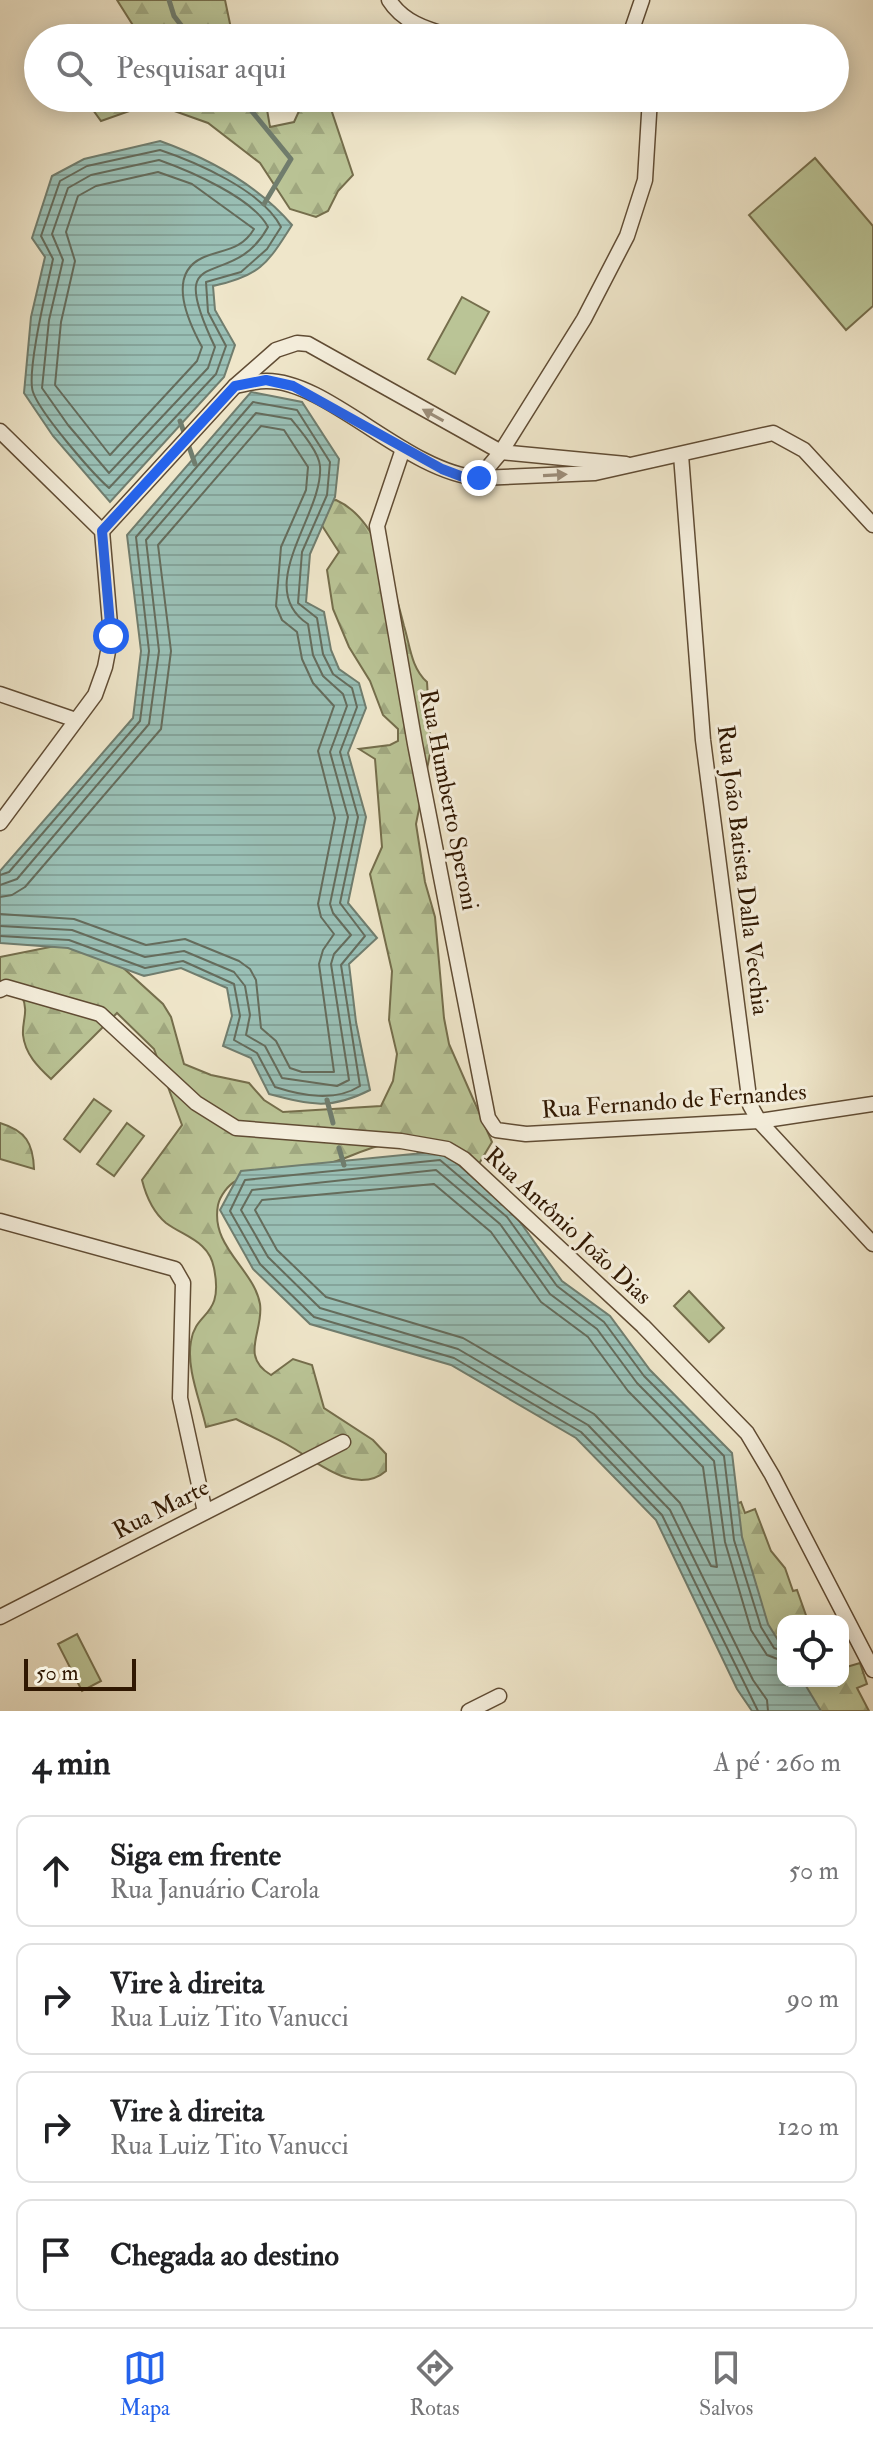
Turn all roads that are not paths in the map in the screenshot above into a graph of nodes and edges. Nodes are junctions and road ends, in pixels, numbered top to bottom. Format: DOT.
graph roads {
  1 [pos="389,0"];
  2 [pos="642,0"];
  3 [pos="415,24"];
  4 [pos="634,24"];
  5 [pos="649,112"];
  6 [pos="235,386"];
  7 [pos="0,431"];
  8 [pos="403,449"];
  9 [pos="501,452"];
  10 [pos="681,455"];
  11 [pos="630,464"];
  12 [pos="479,478"];
  13 [pos="873,525"];
  14 [pos="102,531"];
  15 [pos="0,694"];
  16 [pos="76,720"];
  17 [pos="0,823"];
  18 [pos="0,990"];
  19 [pos="873,1104"];
  20 [pos="759,1121"];
  21 [pos="526,1134"];
  22 [pos="0,1221"];
  23 [pos="873,1244"];
  24 [pos="343,1442"];
  25 [pos="205,1512"];
  26 [pos="0,1617"];
  27 [pos="873,1670"];
  28 [pos="499,1696"];
  29 [pos="469,1711"];
  1 -- 3 [label="street"];
  2 -- 4 [label="street"];
  5 -- 9 [label="street"];
  6 -- 8 [label="street"];
  9 -- 6 [label="street, one-way"];
  6 -- 14 [label="street"];
  7 -- 14 [label="street"];
  8 -- 12 [label="street"];
  8 -- 21 [label="street, Rua Humberto Speroni"];
  9 -- 11 [label="street"];
  9 -- 12 [label="street"];
  10 -- 11 [label="street"];
  10 -- 13 [label="street"];
  10 -- 20 [label="street, Rua João Batista Dalla Vecchia"];
  12 -- 11 [label="street, one-way"];
  14 -- 16 [label="street"];
  15 -- 16 [label="street"];
  16 -- 17 [label="street"];
  18 -- 27 [label="street, Rua Antônio João Dias"];
  19 -- 20 [label="street, Rua Fernando de Fernandes"];
  20 -- 21 [label="street, Rua Fernando de Fernandes"];
  20 -- 23 [label="street, Rua João Batista Dalla Vecchia"];
  22 -- 25 [label="street"];
  24 -- 25 [label="street, Rua Marte"];
  25 -- 26 [label="street, Rua Marte"];
  28 -- 29 [label="street"];
}
